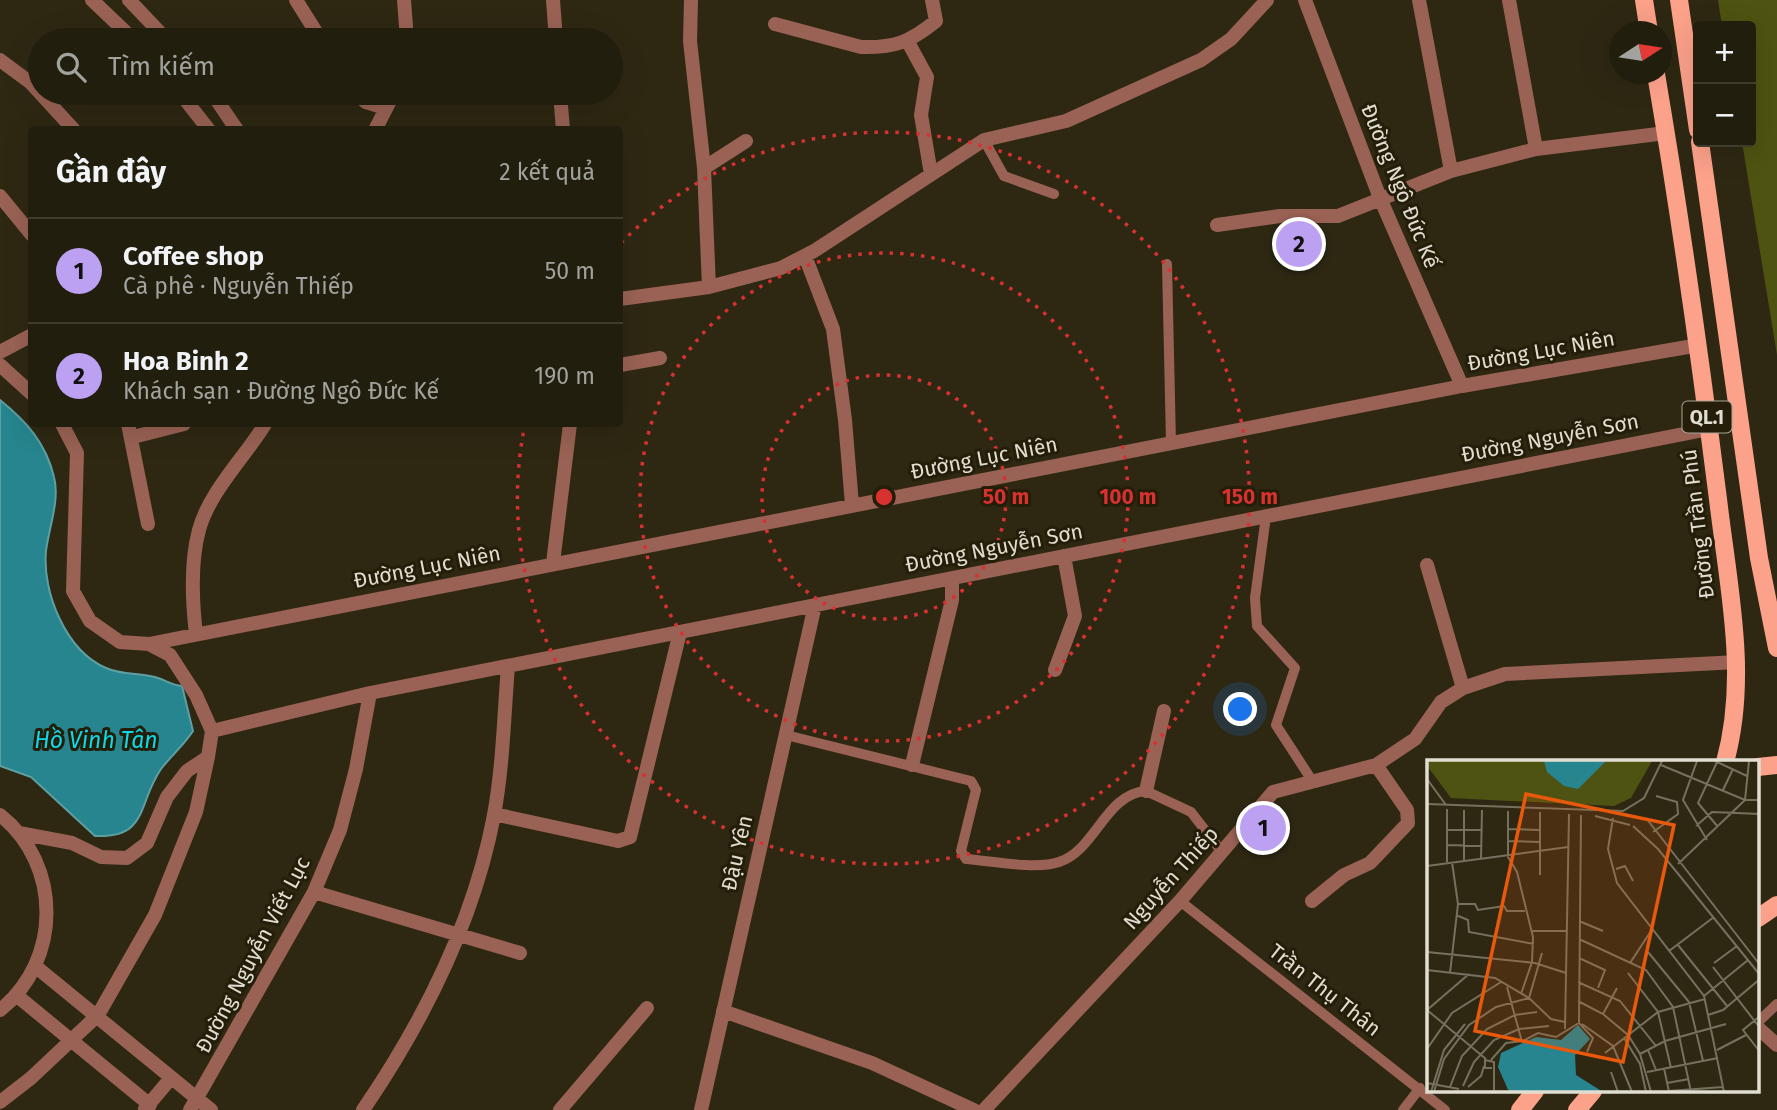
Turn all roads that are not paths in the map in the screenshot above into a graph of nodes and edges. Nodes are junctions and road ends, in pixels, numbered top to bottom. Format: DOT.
graph roads {
  1 [pos="92,0"];
  2 [pos="129,0"];
  3 [pos="296,0"];
  4 [pos="404,0"];
  5 [pos="553,0"];
  6 [pos="691,0"];
  7 [pos="932,0"];
  8 [pos="1267,0"];
  9 [pos="1305,0"];
  10 [pos="1419,0"];
  11 [pos="1509,0"];
  12 [pos="1644,0"];
  13 [pos="1679,0"];
  14 [pos="1647,21"];
  15 [pos="775,24"];
  16 [pos="121,28"];
  17 [pos="156,28"];
  18 [pos="314,28"];
  19 [pos="406,28"];
  20 [pos="555,28"];
  21 [pos="908,42"];
  22 [pos="0,60"];
  23 [pos="28,81"];
  24 [pos="1658,84"];
  25 [pos="1693,96"];
  26 [pos="51,105"];
  27 [pos="189,105"];
  28 [pos="220,105"];
  29 [pos="376,105"];
  30 [pos="387,105"];
  31 [pos="561,105"];
  32 [pos="385,108"];
  33 [pos="70,126"];
  34 [pos="206,126"];
  35 [pos="234,126"];
  36 [pos="376,126"];
  37 [pos="563,126"];
  38 [pos="1666,133"];
  39 [pos="984,140"];
  40 [pos="746,141"];
  41 [pos="1701,147"];
  42 [pos="1536,149"];
  43 [pos="704,168"];
  44 [pos="1451,171"];
  45 [pos="931,174"];
  46 [pos="1054,194"];
  47 [pos="0,196"];
  48 [pos="1380,198"];
  49 [pos="1217,225"];
  50 [pos="28,230"];
  51 [pos="804,256"];
  52 [pos="1167,264"];
  53 [pos="709,287"];
  54 [pos="623,299"];
  55 [pos="28,337"];
  56 [pos="1729,340"];
  57 [pos="1699,345"];
  58 [pos="0,352"];
  59 [pos="660,358"];
  60 [pos="623,364"];
  61 [pos="0,365"];
  62 [pos="1462,386"];
  63 [pos="28,390"];
  64 [pos="64,427"];
  65 [pos="157,427"];
  66 [pos="263,427"];
  67 [pos="570,427"];
  68 [pos="1709,429"];
  69 [pos="130,430"];
  70 [pos="1171,443"];
  71 [pos="852,505"];
  72 [pos="1266,516"];
  73 [pos="148,524"];
  74 [pos="1064,556"];
  75 [pos="553,563"];
  76 [pos="1427,565"];
  77 [pos="948,579"];
  78 [pos="1771,592"];
  79 [pos="815,605"];
  80 [pos="680,632"];
  81 [pos="196,634"];
  82 [pos="149,645"];
  83 [pos="1777,648"];
  84 [pos="1738,662"];
  85 [pos="508,666"];
  86 [pos="1055,670"];
  87 [pos="1463,688"];
  88 [pos="370,693"];
  89 [pos="1164,711"];
  90 [pos="212,731"];
  91 [pos="786,735"];
  92 [pos="208,757"];
  93 [pos="1726,760"];
  94 [pos="912,765"];
  95 [pos="1376,765"];
  96 [pos="1313,782"];
  97 [pos="1146,790"];
  98 [pos="494,814"];
  99 [pos="0,815"];
  100 [pos="19,833"];
  101 [pos="1222,852"];
  102 [pos="314,892"];
  103 [pos="1180,901"];
  104 [pos="1312,901"];
  105 [pos="1777,905"];
  106 [pos="1760,917"];
  107 [pos="458,936"];
  108 [pos="520,953"];
  109 [pos="36,966"];
  110 [pos="16,995"];
  111 [pos="1777,1004"];
  112 [pos="647,1008"];
  113 [pos="0,1010"];
  114 [pos="723,1011"];
  115 [pos="98,1015"];
  116 [pos="1760,1020"];
  117 [pos="1760,1030"];
  118 [pos="72,1039"];
  119 [pos="1777,1045"];
  120 [pos="171,1078"];
  121 [pos="1420,1088"];
  122 [pos="1534,1092"];
  123 [pos="1592,1092"];
  124 [pos="0,1102"];
  125 [pos="194,1105"];
  126 [pos="147,1107"];
  127 [pos="211,1110"];
  128 [pos="363,1110"];
  129 [pos="560,1110"];
  130 [pos="701,1110"];
  131 [pos="974,1110"];
  132 [pos="984,1110"];
  133 [pos="1403,1110"];
  134 [pos="1445,1110"];
  135 [pos="1520,1110"];
  136 [pos="1577,1110"];
  1 -- 16 [label="street"];
  2 -- 17 [label="street"];
  3 -- 18 [label="street"];
  4 -- 19 [label="street"];
  5 -- 20 [label="street"];
  6 -- 43 [label="street"];
  7 -- 21 [label="street"];
  8 -- 39 [label="street"];
  9 -- 48 [label="street, Đường Ngô Đức Kế"];
  10 -- 44 [label="street"];
  11 -- 42 [label="street"];
  12 -- 14 [label="main road"];
  13 -- 25 [label="main road"];
  15 -- 21 [label="street"];
  21 -- 45 [label="street"];
  22 -- 23 [label="street"];
  24 -- 38 [label="main road, Đường Trần Phú / QL.1"];
  26 -- 33 [label="street"];
  27 -- 34 [label="street"];
  28 -- 35 [label="street"];
  29 -- 32 [label="street"];
  30 -- 32 [label="street"];
  31 -- 37 [label="street"];
  32 -- 36 [label="street"];
  38 -- 42 [label="street"];
  38 -- 57 [label="main road, Đường Trần Phú / QL.1"];
  39 -- 45 [label="street"];
  39 -- 46 [label="lane"];
  40 -- 43 [label="street"];
  41 -- 56 [label="main road, QL.1"];
  42 -- 44 [label="street"];
  43 -- 53 [label="street"];
  44 -- 48 [label="street"];
  45 -- 51 [label="street"];
  47 -- 50 [label="street"];
  48 -- 49 [label="street"];
  48 -- 62 [label="street, Đường Ngô Đức Kế"];
  51 -- 53 [label="street"];
  51 -- 71 [label="street"];
  52 -- 70 [label="lane"];
  53 -- 54 [label="street"];
  55 -- 58 [label="street"];
  56 -- 57 [label="main road"];
  56 -- 78 [label="main road, QL.1"];
  57 -- 62 [label="street, Đường Lục Niên"];
  57 -- 68 [label="main road, Đường Trần Phú / QL.1"];
  59 -- 60 [label="street"];
  61 -- 63 [label="street"];
  62 -- 70 [label="street, Đường Lục Niên"];
  64 -- 82 [label="street"];
  65 -- 69 [label="street"];
  66 -- 81 [label="street"];
  67 -- 75 [label="street"];
  68 -- 72 [label="street, Đường Nguyễn Sơn"];
  68 -- 84 [label="main road, Đường Trần Phú / QL.1"];
  69 -- 73 [label="street"];
  70 -- 71 [label="street, Đường Lục Niên"];
  71 -- 75 [label="street, Đường Lục Niên"];
  72 -- 74 [label="street, Đường Nguyễn Sơn"];
  72 -- 96 [label="lane"];
  74 -- 77 [label="street, Đường Nguyễn Sơn"];
  74 -- 86 [label="street"];
  75 -- 81 [label="street, Đường Lục Niên"];
  76 -- 87 [label="street"];
  77 -- 79 [label="street, Đường Nguyễn Sơn"];
  77 -- 94 [label="street"];
  78 -- 83 [label="main road, QL.1"];
  79 -- 80 [label="street, Đường Nguyễn Sơn"];
  79 -- 91 [label="street, Đậu Yên"];
  80 -- 85 [label="street, Đường Nguyễn Sơn"];
  80 -- 98 [label="street"];
  81 -- 82 [label="street, Đường Lục Niên"];
  82 -- 90 [label="street"];
  84 -- 87 [label="street, Nguyễn Thiếp"];
  84 -- 93 [label="main road, Đường Trần Phú / QL.1"];
  85 -- 88 [label="street, Đường Nguyễn Sơn"];
  85 -- 98 [label="street"];
  87 -- 95 [label="street, Nguyễn Thiếp"];
  88 -- 90 [label="street, Đường Nguyễn Sơn"];
  88 -- 102 [label="street, Đường Nguyễn Viết Lục"];
  89 -- 97 [label="street"];
  90 -- 92 [label="street"];
  91 -- 94 [label="lane"];
  91 -- 114 [label="street, Đậu Yên"];
  92 -- 100 [label="street"];
  92 -- 115 [label="street"];
  94 -- 97 [label="lane"];
  95 -- 96 [label="street, Nguyễn Thiếp"];
  95 -- 104 [label="street"];
  96 -- 101 [label="street, Nguyễn Thiếp"];
  97 -- 101 [label="lane"];
  98 -- 107 [label="street"];
  99 -- 100 [label="street"];
  100 -- 109 [label="street"];
  101 -- 103 [label="street, Nguyễn Thiếp"];
  102 -- 107 [label="street"];
  102 -- 125 [label="street, Đường Nguyễn Viết Lục"];
  103 -- 121 [label="lane, Trần Thụ Thân"];
  103 -- 132 [label="street, Nguyễn Thiếp"];
  105 -- 106 [label="main road"];
  107 -- 108 [label="street"];
  107 -- 128 [label="street"];
  109 -- 110 [label="street"];
  109 -- 115 [label="street"];
  110 -- 113 [label="street"];
  110 -- 118 [label="street"];
  111 -- 116 [label="lane"];
  112 -- 129 [label="street"];
  114 -- 130 [label="street, Đậu Yên"];
  114 -- 131 [label="street"];
  115 -- 118 [label="street"];
  115 -- 120 [label="street"];
  117 -- 119 [label="street"];
  118 -- 124 [label="street"];
  118 -- 126 [label="street"];
  120 -- 125 [label="street"];
  120 -- 126 [label="street"];
  121 -- 133 [label="lane"];
  121 -- 134 [label="lane, Trần Thụ Thân"];
  122 -- 135 [label="main road"];
  123 -- 136 [label="main road"];
  125 -- 127 [label="street"];
}
